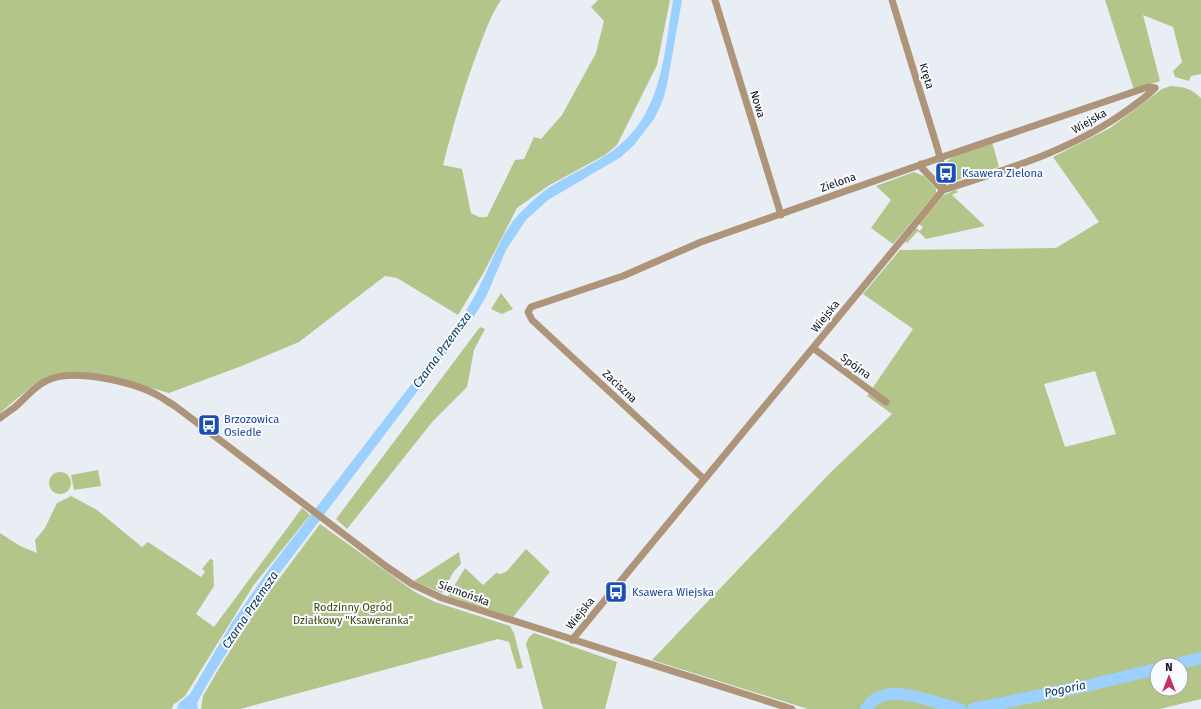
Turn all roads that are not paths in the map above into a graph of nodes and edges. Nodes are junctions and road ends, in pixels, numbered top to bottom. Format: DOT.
graph roads {
  1 [pos="715,0"];
  2 [pos="892,0"];
  3 [pos="1155,88"];
  4 [pos="940,158"];
  5 [pos="921,164"];
  6 [pos="943,190"];
  7 [pos="781,215"];
  8 [pos="531,307"];
  9 [pos="814,348"];
  10 [pos="886,402"];
  11 [pos="0,418"];
  12 [pos="704,479"];
  13 [pos="572,640"];
  14 [pos="792,709"];
  1 -- 7 [label="street, Nowa"];
  2 -- 4 [label="street, Kręta"];
  3 -- 4 [label="street, Zielona"];
  3 -- 6 [label="street, Wiejska"];
  4 -- 5 [label="street, Zielona"];
  4 -- 6 [label="street, Kręta"];
  5 -- 6 [label="street"];
  5 -- 7 [label="street, Zielona"];
  6 -- 9 [label="street, Wiejska"];
  7 -- 8 [label="street, Zielona"];
  8 -- 12 [label="street, Zaciszna"];
  9 -- 10 [label="street, Spójna"];
  9 -- 12 [label="street, Wiejska"];
  11 -- 13 [label="street, Siemońska"];
  12 -- 13 [label="street, Wiejska"];
  13 -- 14 [label="street, Siemońska"];
}
